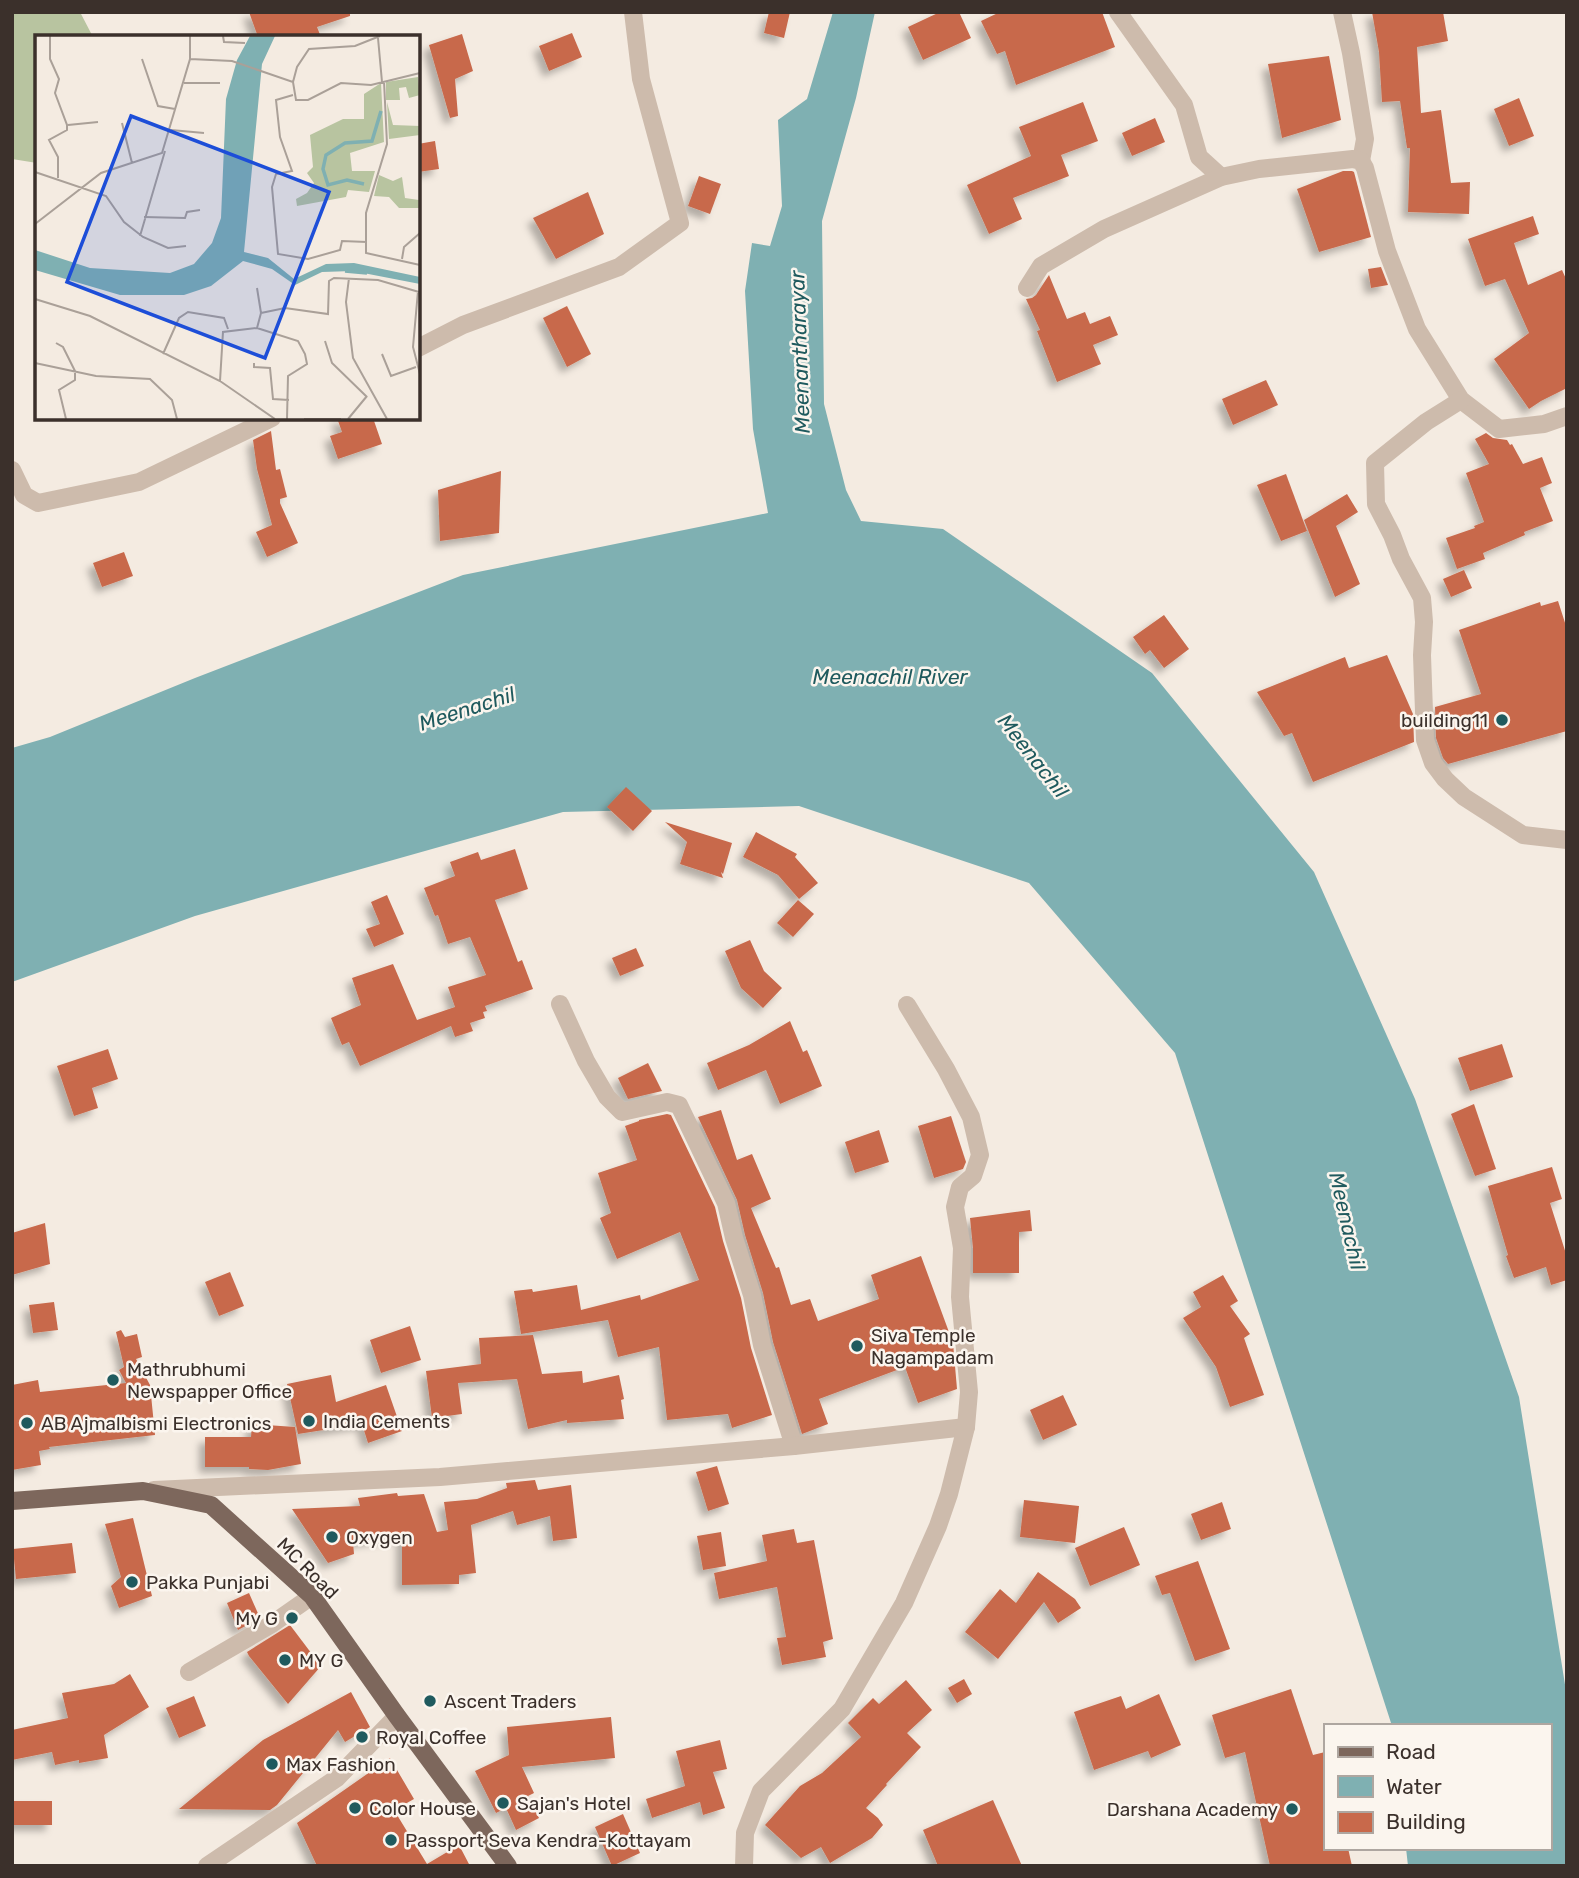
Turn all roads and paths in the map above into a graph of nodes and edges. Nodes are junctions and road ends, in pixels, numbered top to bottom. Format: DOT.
graph roads {
  1 [pos="633,12"];
  2 [pos="1118,12"];
  3 [pos="1342,12"];
  4 [pos="1361,161"];
  5 [pos="1221,177"];
  6 [pos="1027,288"];
  7 [pos="420,347"];
  8 [pos="1461,400"];
  9 [pos="1567,416"];
  10 [pos="268,420"];
  11 [pos="12,470"];
  12 [pos="1567,839"];
  13 [pos="559,1004"];
  14 [pos="907,1005"];
  15 [pos="965,1427"];
  16 [pos="794,1446"];
  17 [pos="143,1490"];
  18 [pos="12,1501"];
  19 [pos="312,1596"];
  20 [pos="189,1672"];
  21 [pos="397,1716"];
  22 [pos="207,1866"];
  23 [pos="508,1866"];
  24 [pos="744,1866"];
  1 -- 7 [label="street"];
  2 -- 5 [label="street"];
  3 -- 4 [label="street"];
  4 -- 5 [label="street"];
  4 -- 8 [label="street"];
  5 -- 6 [label="street"];
  8 -- 9 [label="street"];
  8 -- 12 [label="street"];
  10 -- 11 [label="street"];
  13 -- 16 [label="street"];
  14 -- 15 [label="street"];
  15 -- 16 [label="street"];
  15 -- 24 [label="street"];
  16 -- 17 [label="street"];
  17 -- 18 [label="main road, MC Road"];
  17 -- 19 [label="main road, MC Road"];
  19 -- 20 [label="street"];
  19 -- 21 [label="main road, MC Road"];
  21 -- 22 [label="street"];
  21 -- 23 [label="main road, MC Road"];
}
